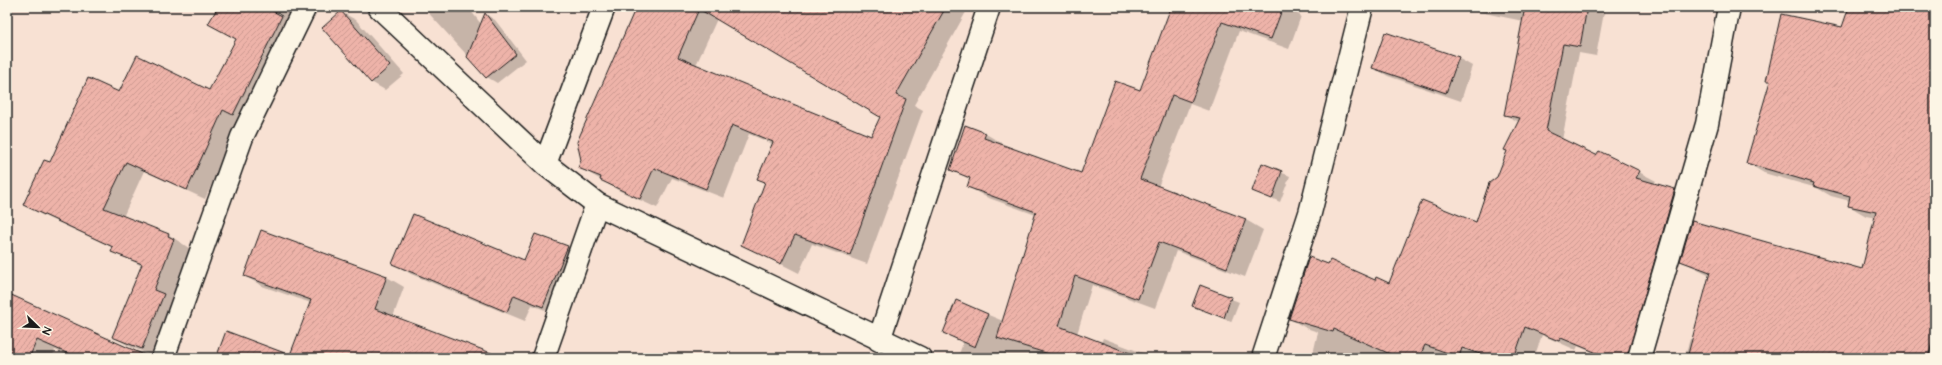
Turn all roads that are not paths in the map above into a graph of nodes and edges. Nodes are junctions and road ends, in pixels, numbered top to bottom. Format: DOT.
graph roads {
  1 [pos="305,7"];
  2 [pos="379,7"];
  3 [pos="604,7"];
  4 [pos="988,7"];
  5 [pos="1362,7"];
  6 [pos="1729,7"];
  7 [pos="545,164"];
  8 [pos="597,204"];
  9 [pos="879,340"];
  10 [pos="907,355"];
  11 [pos="163,358"];
  12 [pos="543,358"];
  13 [pos="1263,358"];
  14 [pos="1639,358"];
  1 -- 11 [label="street"];
  2 -- 7 [label="street"];
  3 -- 7 [label="street"];
  4 -- 9 [label="street"];
  5 -- 13 [label="street"];
  6 -- 14 [label="street"];
  7 -- 8 [label="street"];
  8 -- 9 [label="street"];
  8 -- 12 [label="street"];
  9 -- 10 [label="street"];
}
